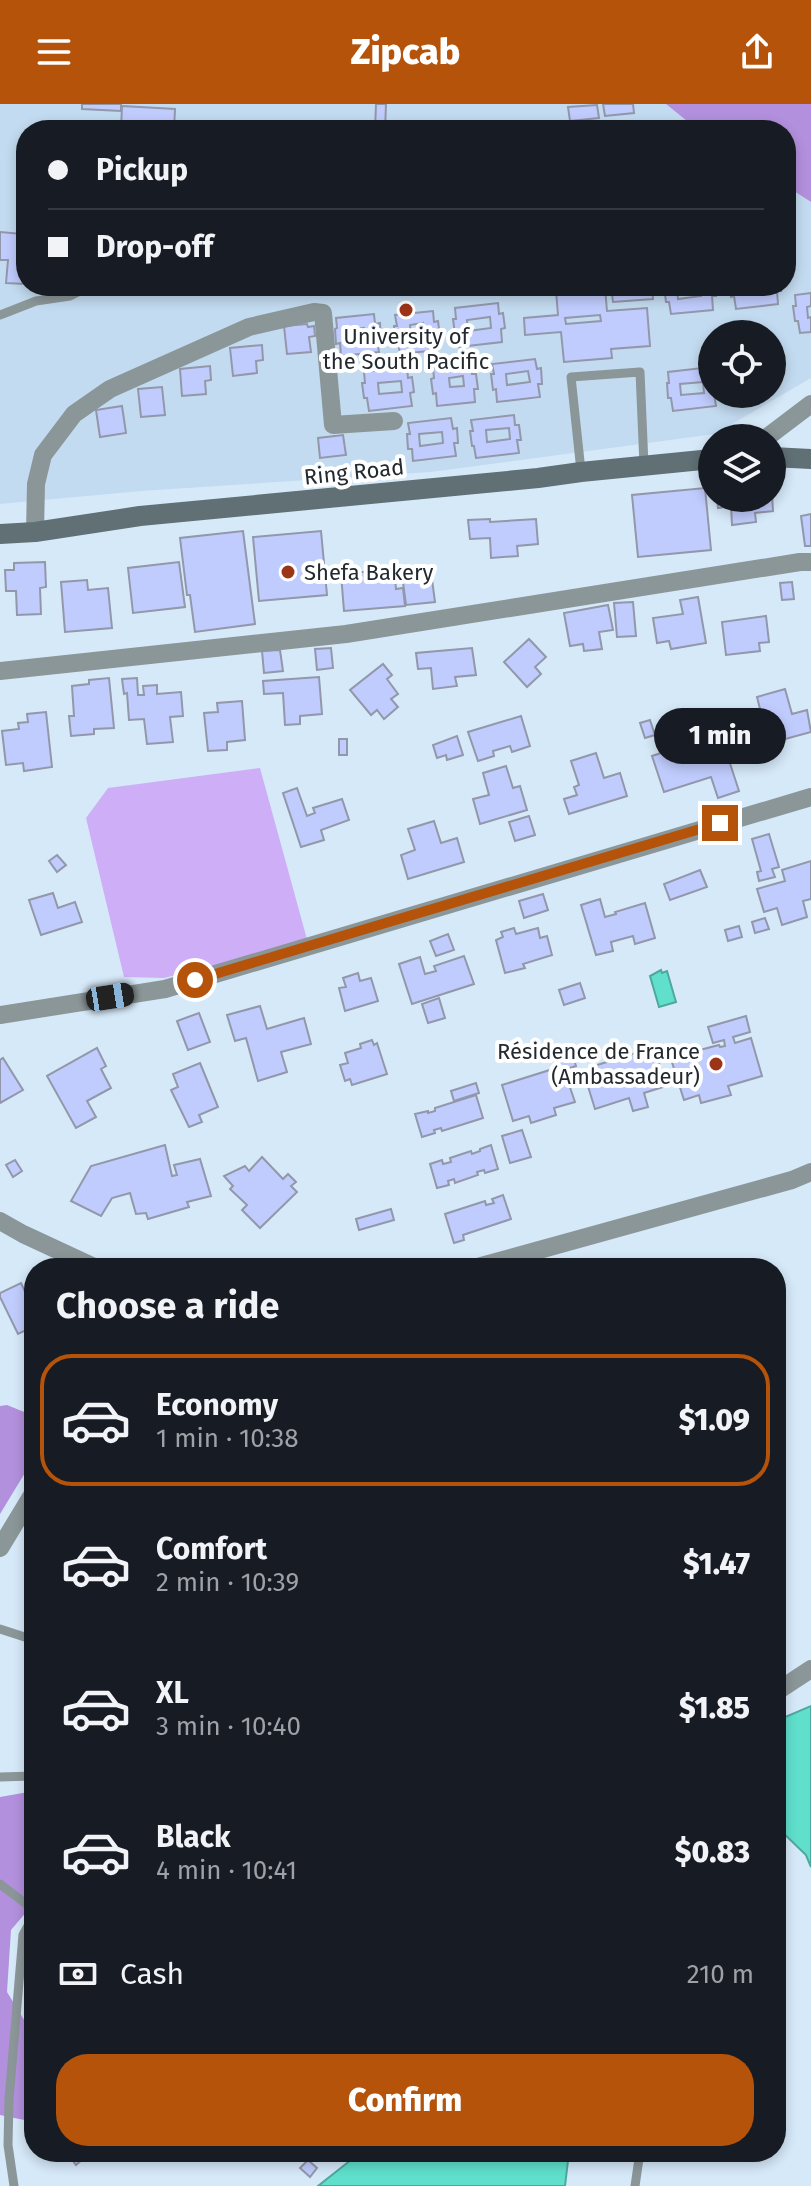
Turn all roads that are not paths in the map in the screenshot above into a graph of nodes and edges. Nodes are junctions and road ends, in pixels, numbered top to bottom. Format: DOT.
graph roads {
  1 [pos="70,296"];
  2 [pos="0,315"];
  3 [pos="811,404"];
  4 [pos="394,421"];
  5 [pos="785,424"];
  6 [pos="786,458"];
  7 [pos="811,459"];
  8 [pos="698,460"];
  9 [pos="644,465"];
  10 [pos="581,472"];
  11 [pos="35,532"];
  12 [pos="0,534"];
  13 [pos="811,562"];
  14 [pos="0,671"];
  15 [pos="811,797"];
  16 [pos="0,1015"];
  17 [pos="811,1172"];
  18 [pos="0,1221"];
  19 [pos="75,1258"];
  20 [pos="510,1258"];
  21 [pos="24,1508"];
  22 [pos="0,1548"];
  23 [pos="0,1629"];
  24 [pos="24,1637"];
  25 [pos="811,1669"];
  26 [pos="786,1685"];
  27 [pos="24,1776"];
  28 [pos="0,1777"];
  29 [pos="0,1884"];
  30 [pos="24,1904"];
  31 [pos="24,1933"];
  32 [pos="4,2145"];
  33 [pos="639,2162"];
  34 [pos="14,2186"];
  35 [pos="635,2186"];
  1 -- 2 [label="lane"];
  3 -- 5 [label="street"];
  4 -- 11 [label="street"];
  6 -- 7 [label="main road"];
  8 -- 9 [label="main road, Ring Road"];
  9 -- 10 [label="main road, Ring Road"];
  9 -- 10 [label="lane"];
  10 -- 11 [label="main road, Ring Road"];
  11 -- 12 [label="main road, Ring Road"];
  13 -- 14 [label="street"];
  15 -- 16 [label="street"];
  17 -- 20 [label="street"];
  18 -- 19 [label="street"];
  21 -- 22 [label="street"];
  23 -- 24 [label="lane"];
  25 -- 26 [label="street"];
  27 -- 28 [label="lane"];
  29 -- 30 [label="lane"];
  31 -- 32 [label="lane"];
  32 -- 34 [label="lane"];
  33 -- 35 [label="lane"];
}
